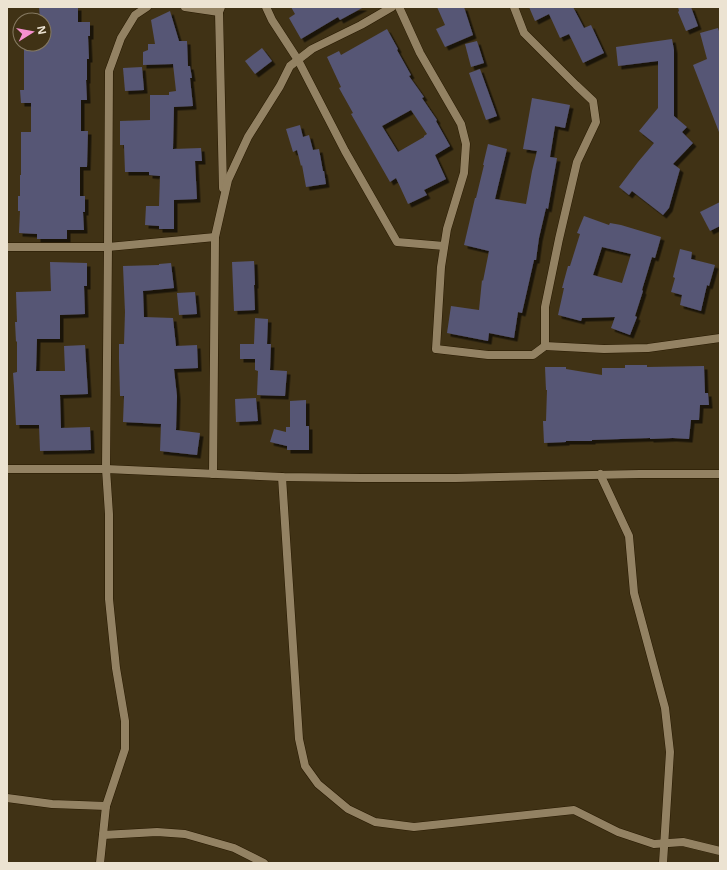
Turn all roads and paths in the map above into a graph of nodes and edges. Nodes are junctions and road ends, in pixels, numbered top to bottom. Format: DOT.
graph roads {
  1 [pos="147,7"];
  2 [pos="185,7"];
  3 [pos="266,7"];
  4 [pos="392,7"];
  5 [pos="399,7"];
  6 [pos="514,7"];
  7 [pos="220,9"];
  8 [pos="298,60"];
  9 [pos="223,199"];
  10 [pos="215,237"];
  11 [pos="444,246"];
  12 [pos="7,247"];
  13 [pos="108,247"];
  14 [pos="720,338"];
  15 [pos="546,346"];
  16 [pos="106,468"];
  17 [pos="7,470"];
  18 [pos="213,474"];
  19 [pos="600,474"];
  20 [pos="720,474"];
  21 [pos="282,477"];
  22 [pos="7,798"];
  23 [pos="106,806"];
  24 [pos="103,835"];
  25 [pos="664,843"];
  26 [pos="720,851"];
  27 [pos="100,863"];
  28 [pos="264,863"];
  29 [pos="663,863"];
  1 -- 13 [label="street"];
  2 -- 7 [label="street"];
  3 -- 8 [label="street"];
  4 -- 8 [label="street"];
  5 -- 11 [label="street"];
  6 -- 15 [label="street"];
  7 -- 9 [label="street"];
  8 -- 9 [label="street"];
  8 -- 11 [label="street"];
  9 -- 10 [label="street"];
  10 -- 13 [label="street"];
  10 -- 18 [label="street"];
  11 -- 15 [label="street"];
  12 -- 13 [label="street"];
  13 -- 16 [label="street"];
  14 -- 15 [label="street"];
  16 -- 17 [label="street"];
  16 -- 18 [label="street"];
  16 -- 23 [label="street"];
  18 -- 21 [label="street"];
  19 -- 20 [label="street"];
  19 -- 21 [label="street"];
  19 -- 25 [label="street"];
  21 -- 25 [label="street"];
  22 -- 23 [label="street"];
  23 -- 24 [label="street"];
  24 -- 27 [label="street"];
  24 -- 28 [label="street"];
  25 -- 26 [label="street"];
  25 -- 29 [label="street"];
}
